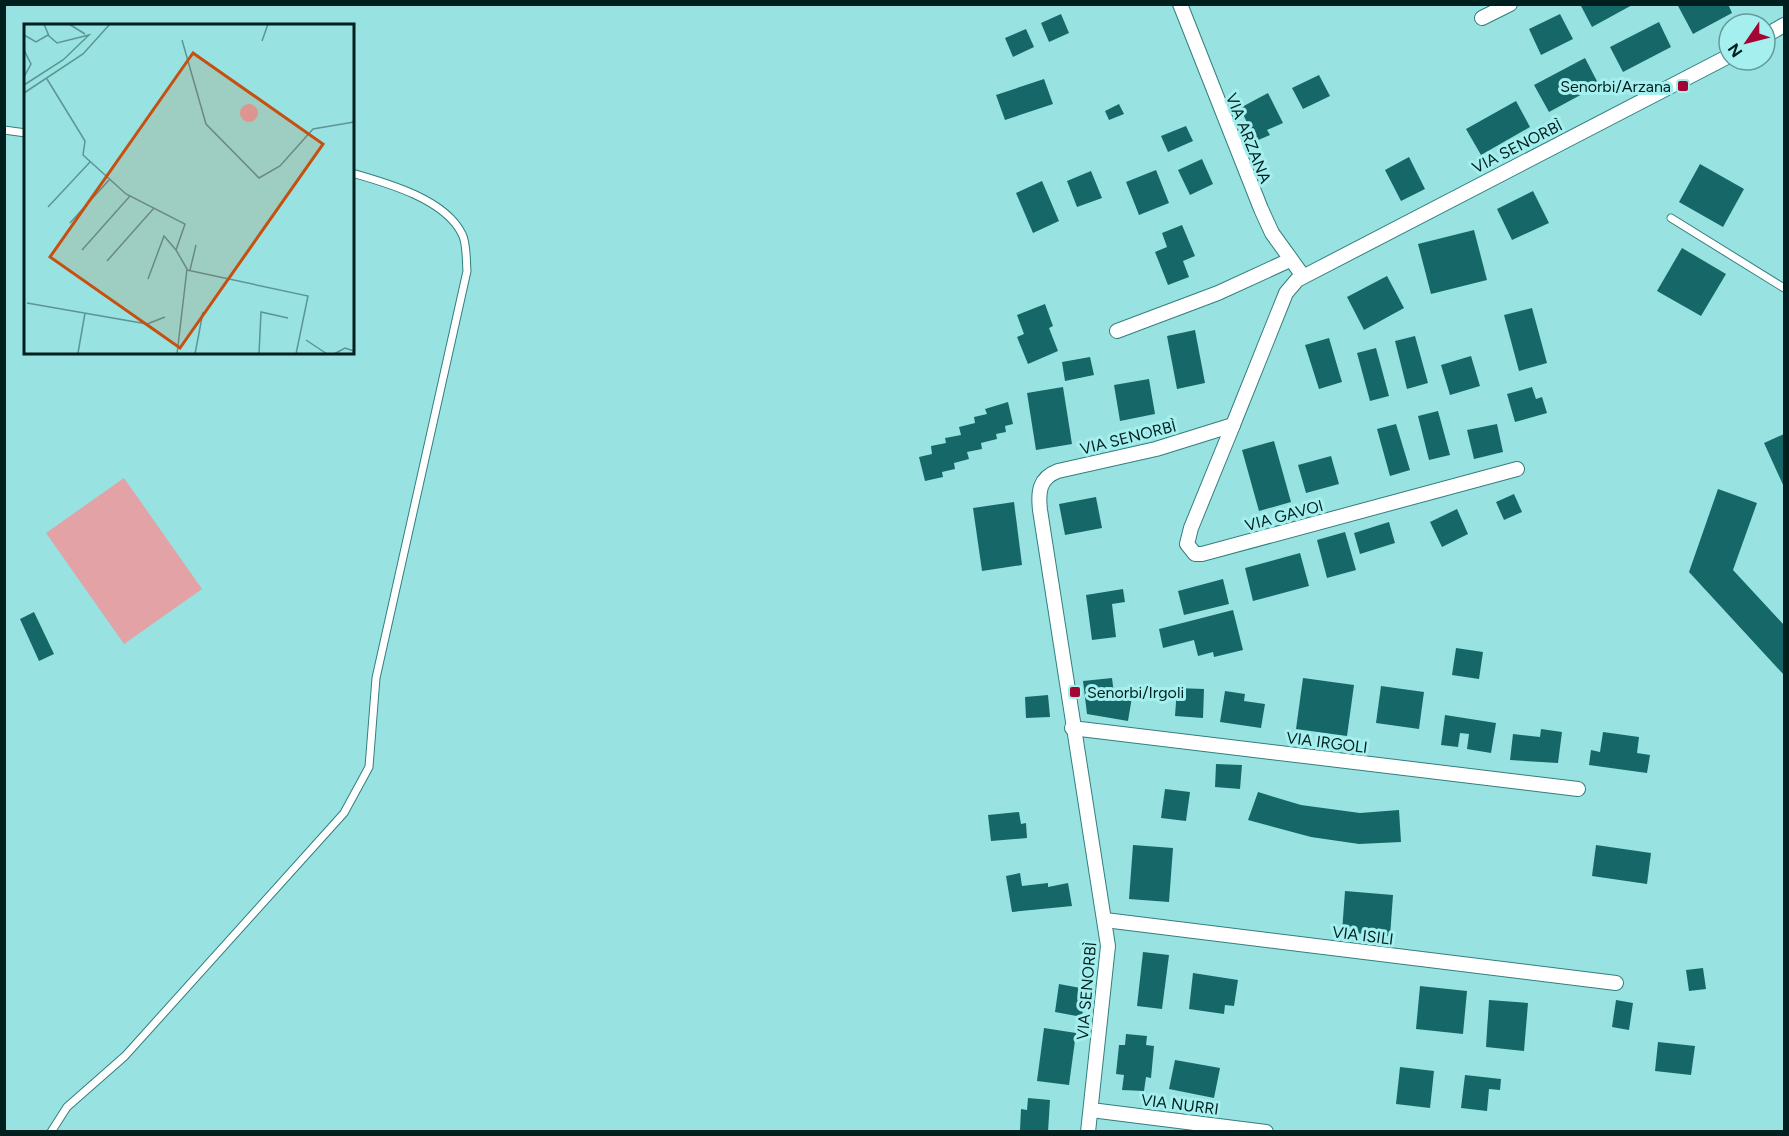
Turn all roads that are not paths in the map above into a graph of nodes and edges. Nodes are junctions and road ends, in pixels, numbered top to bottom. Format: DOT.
graph roads {
  1 [pos="1180,4"];
  2 [pos="1510,4"];
  3 [pos="1482,18"];
  4 [pos="1717,62"];
  5 [pos="4,130"];
  6 [pos="24,133"];
  7 [pos="354,174"];
  8 [pos="1671,218"];
  9 [pos="1290,260"];
  10 [pos="1303,276"];
  11 [pos="1785,288"];
  12 [pos="1117,331"];
  13 [pos="1233,425"];
  14 [pos="1517,469"];
  15 [pos="1072,728"];
  16 [pos="1578,789"];
  17 [pos="1105,920"];
  18 [pos="1616,983"];
  19 [pos="1091,1110"];
  20 [pos="51,1131"];
  21 [pos="1088,1131"];
  22 [pos="1266,1131"];
  1 -- 9 [label="street, VIA ARZANA"];
  2 -- 3 [label="street"];
  4 -- 10 [label="street, VIA SENORBÌ"];
  5 -- 6 [label="lane"];
  7 -- 20 [label="lane"];
  8 -- 11 [label="lane"];
  9 -- 10 [label="street, VIA ARZANA"];
  9 -- 12 [label="street"];
  10 -- 13 [label="street, VIA SENORBÌ"];
  13 -- 14 [label="street, VIA GAVOI"];
  13 -- 15 [label="street, VIA SENORBÌ"];
  15 -- 16 [label="street, VIA IRGOLI"];
  15 -- 17 [label="street, VIA SENORBÌ"];
  17 -- 18 [label="street, VIA ISILI"];
  17 -- 19 [label="street, VIA SENORBÌ"];
  19 -- 21 [label="street, VIA SENORBÌ"];
  19 -- 22 [label="street, VIA NURRI"];
}
